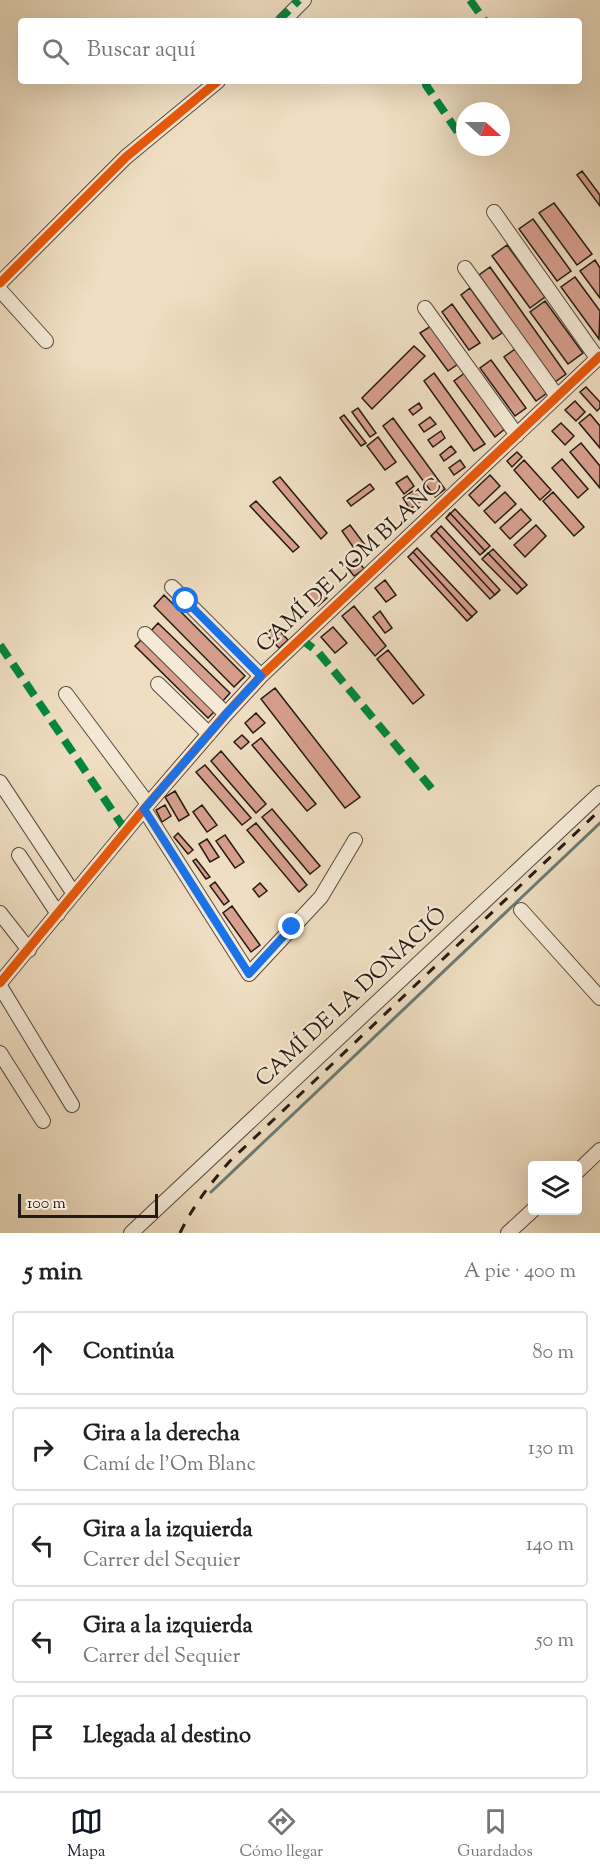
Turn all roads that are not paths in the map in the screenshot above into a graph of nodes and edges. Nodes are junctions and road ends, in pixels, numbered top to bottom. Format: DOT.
graph roads {
  1 [pos="304,0"];
  2 [pos="286,18"];
  3 [pos="214,84"];
  4 [pos="494,212"];
  5 [pos="465,267"];
  6 [pos="0,283"];
  7 [pos="0,290"];
  8 [pos="425,308"];
  9 [pos="46,341"];
  10 [pos="599,357"];
  11 [pos="557,396"];
  12 [pos="517,435"];
  13 [pos="172,587"];
  14 [pos="145,634"];
  15 [pos="261,676"];
  16 [pos="158,684"];
  17 [pos="66,694"];
  18 [pos="226,714"];
  19 [pos="209,734"];
  20 [pos="0,782"];
  21 [pos="600,793"];
  22 [pos="146,806"];
  23 [pos="355,840"];
  24 [pos="19,855"];
  25 [pos="74,894"];
  26 [pos="521,910"];
  27 [pos="0,913"];
  28 [pos="58,914"];
  29 [pos="29,950"];
  30 [pos="0,984"];
  31 [pos="600,998"];
  32 [pos="0,1053"];
  33 [pos="72,1105"];
  34 [pos="43,1121"];
  35 [pos="600,1150"];
  36 [pos="582,1167"];
  37 [pos="528,1215"];
  38 [pos="131,1233"];
  39 [pos="508,1233"];
  1 -- 2 [label="street"];
  3 -- 6 [label="street"];
  4 -- 10 [label="street"];
  5 -- 11 [label="street"];
  7 -- 9 [label="street"];
  8 -- 12 [label="street"];
  10 -- 11 [label="street, CAMÍ DE L'OM BLANC"];
  11 -- 12 [label="street, CAMÍ DE L'OM BLANC"];
  12 -- 15 [label="street, CAMÍ DE L'OM BLANC"];
  13 -- 15 [label="street"];
  14 -- 18 [label="street"];
  15 -- 18 [label="street, CAMÍ DE L'OM BLANC"];
  16 -- 19 [label="street"];
  17 -- 22 [label="street"];
  18 -- 19 [label="street, CAMÍ DE L'OM BLANC"];
  19 -- 22 [label="street, CAMÍ DE L'OM BLANC"];
  20 -- 25 [label="street"];
  21 -- 38 [label="street, CAMÍ DE LA DONACIÓ"];
  22 -- 23 [label="street"];
  22 -- 25 [label="street, CAMÍ DE L'OM BLANC"];
  24 -- 28 [label="street"];
  25 -- 28 [label="street, CAMÍ DE L'OM BLANC"];
  26 -- 31 [label="street"];
  27 -- 29 [label="street"];
  28 -- 29 [label="street, CAMÍ DE L'OM BLANC"];
  29 -- 30 [label="street, CAMÍ DE L'OM BLANC"];
  30 -- 33 [label="street"];
  32 -- 34 [label="street"];
  35 -- 36 [label="street"];
  37 -- 39 [label="street"];
}
